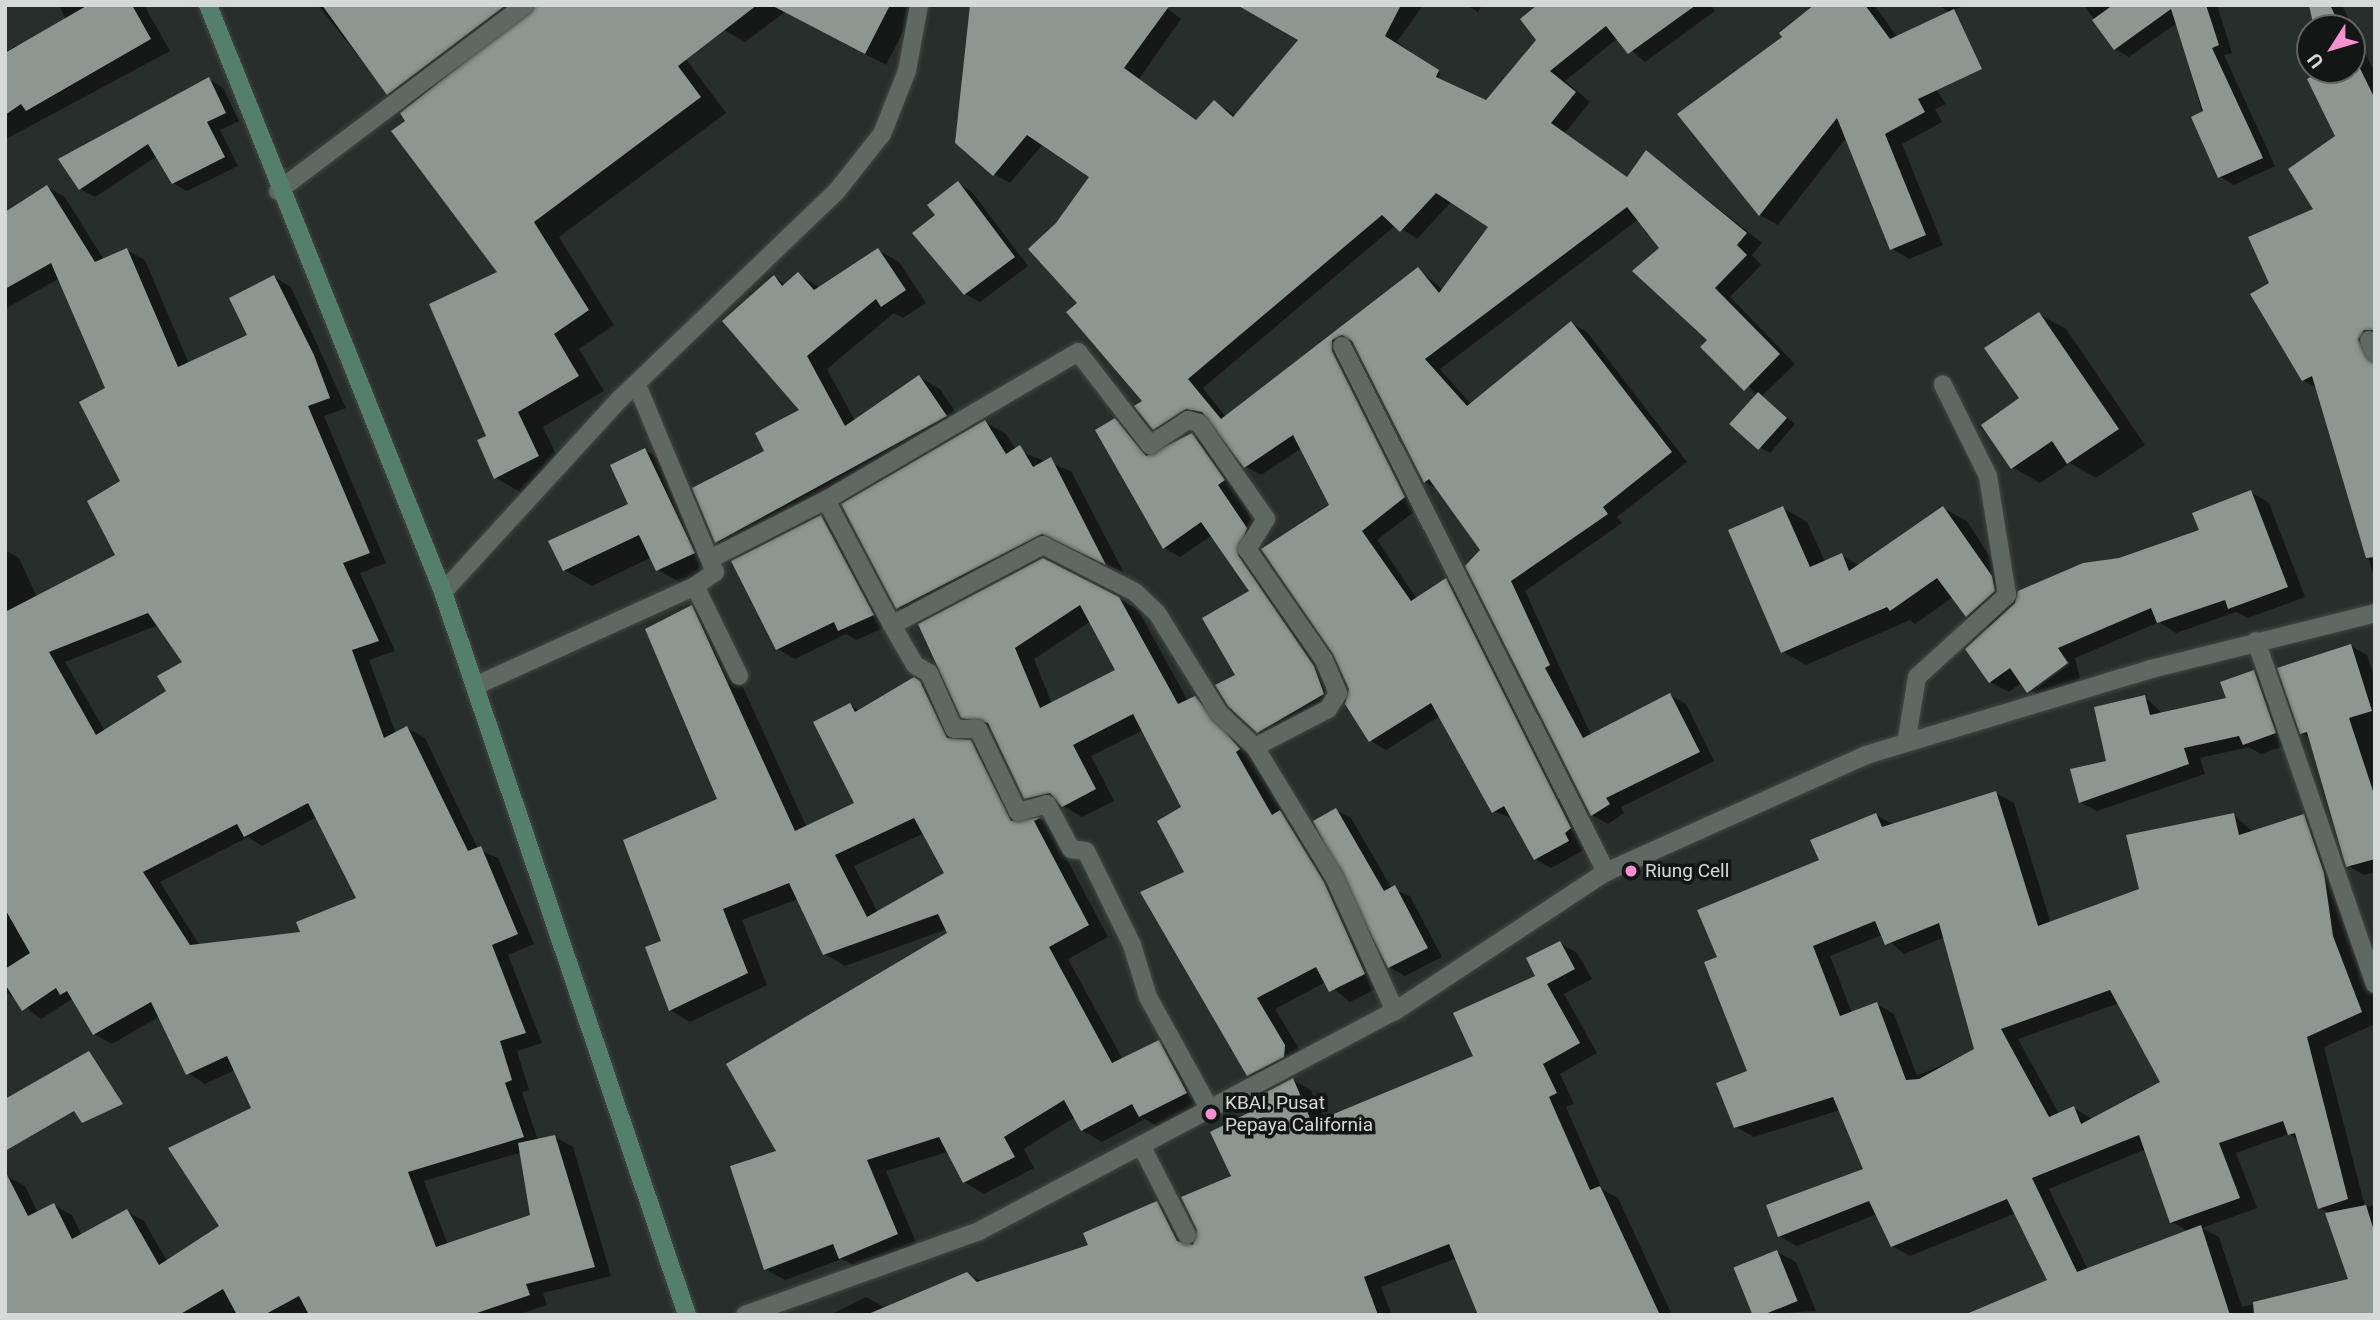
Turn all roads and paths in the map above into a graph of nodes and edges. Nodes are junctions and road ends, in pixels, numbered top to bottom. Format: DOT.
graph roads {
  1 [pos="208,5"];
  2 [pos="524,5"];
  3 [pos="919,5"];
  4 [pos="278,191"];
  5 [pos="1342,346"];
  6 [pos="638,384"];
  7 [pos="1943,385"];
  8 [pos="826,500"];
  9 [pos="710,559"];
  10 [pos="695,586"];
  11 [pos="443,592"];
  12 [pos="2375,613"];
  13 [pos="892,625"];
  14 [pos="2256,641"];
  15 [pos="739,676"];
  16 [pos="475,686"];
  17 [pos="1907,738"];
  18 [pos="1255,747"];
  19 [pos="1606,872"];
  20 [pos="2375,984"];
  21 [pos="1395,1011"];
  22 [pos="1209,1108"];
  23 [pos="1141,1145"];
  24 [pos="1187,1235"];
  25 [pos="687,1315"];
  26 [pos="745,1315"];
  1 -- 4 [label="main road"];
  2 -- 4 [label="street"];
  3 -- 6 [label="street"];
  4 -- 11 [label="main road"];
  5 -- 19 [label="street"];
  6 -- 9 [label="street"];
  6 -- 11 [label="street"];
  7 -- 17 [label="street"];
  8 -- 9 [label="street"];
  8 -- 13 [label="street"];
  8 -- 18 [label="street"];
  9 -- 10 [label="street"];
  10 -- 15 [label="street"];
  10 -- 16 [label="street"];
  11 -- 16 [label="main road"];
  12 -- 14 [label="street"];
  13 -- 18 [label="street"];
  13 -- 22 [label="street"];
  14 -- 17 [label="street"];
  14 -- 20 [label="street"];
  16 -- 25 [label="main road"];
  17 -- 19 [label="street"];
  18 -- 21 [label="street"];
  19 -- 21 [label="street"];
  21 -- 22 [label="street"];
  22 -- 23 [label="street"];
  23 -- 24 [label="street"];
  23 -- 26 [label="street"];
}
